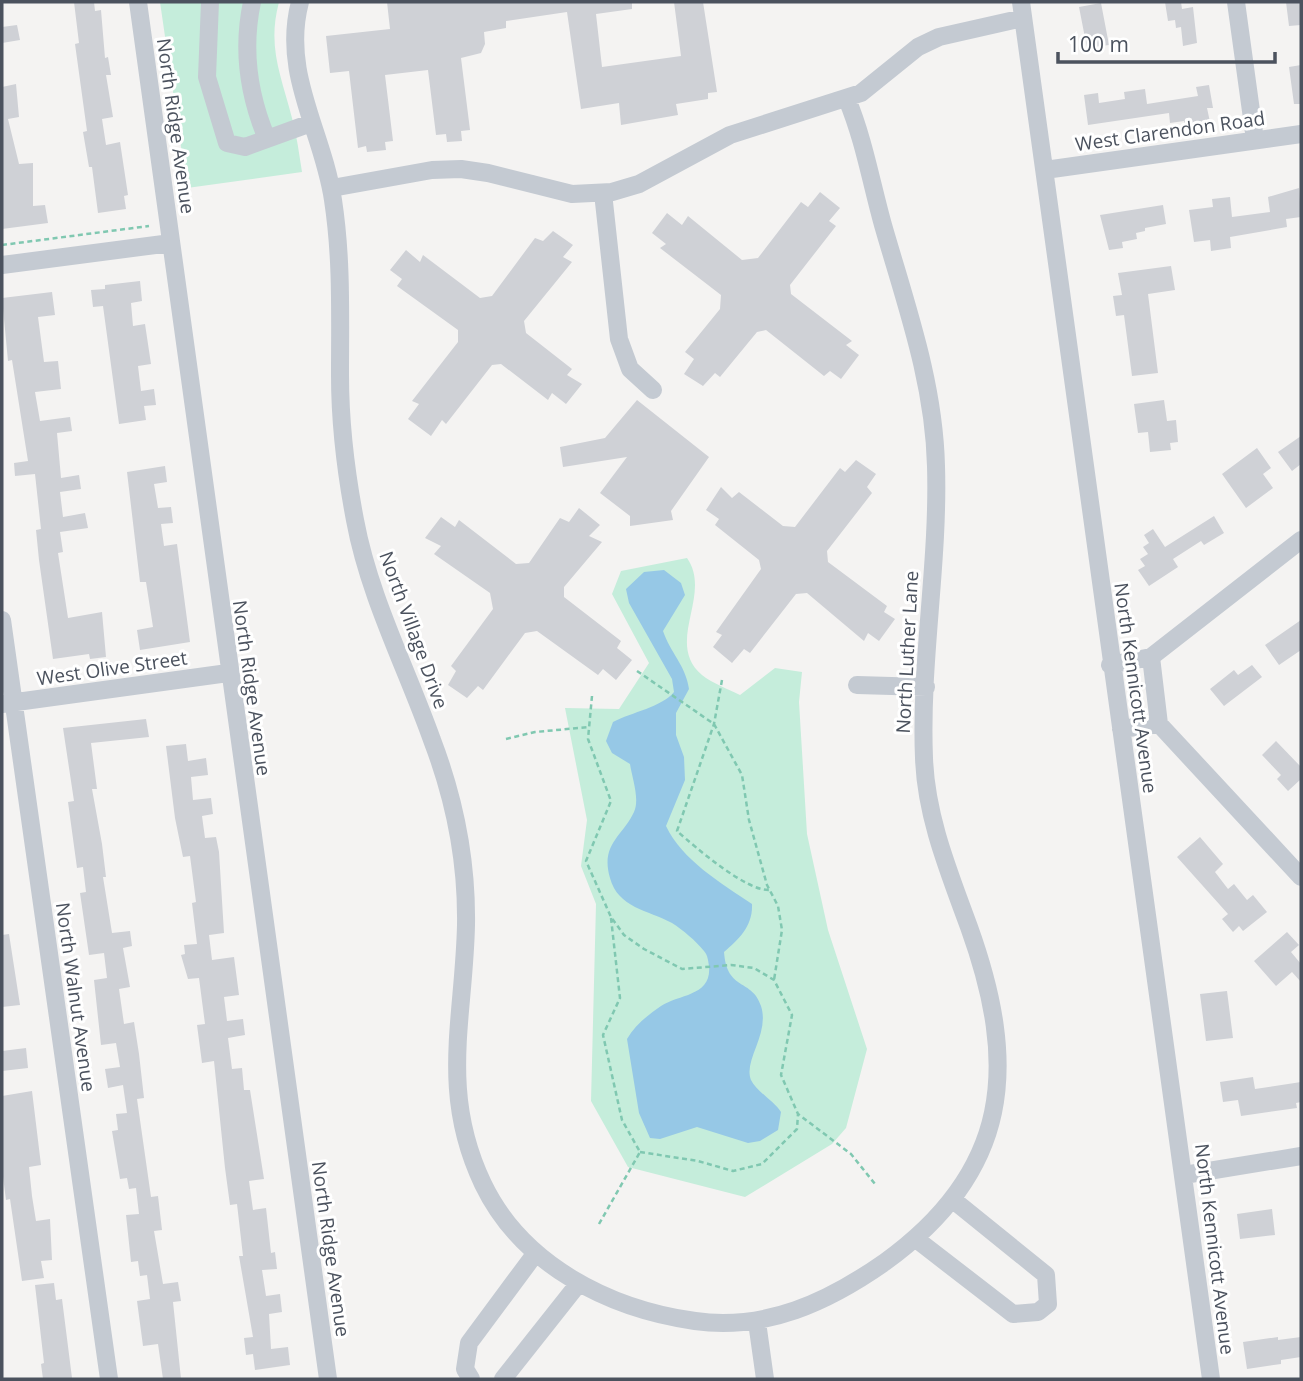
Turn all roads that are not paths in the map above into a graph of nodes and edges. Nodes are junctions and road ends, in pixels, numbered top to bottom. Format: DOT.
graph roads {
  1 [pos="138,2"];
  2 [pos="210,2"];
  3 [pos="252,2"];
  4 [pos="300,2"];
  5 [pos="1236,2"];
  6 [pos="1022,10"];
  7 [pos="847,99"];
  8 [pos="311,123"];
  9 [pos="1301,134"];
  10 [pos="267,139"];
  11 [pos="1255,140"];
  12 [pos="1045,170"];
  13 [pos="332,188"];
  14 [pos="603,193"];
  15 [pos="171,243"];
  16 [pos="2,265"];
  17 [pos="653,390"];
  18 [pos="1301,540"];
  19 [pos="2,620"];
  20 [pos="1152,657"];
  21 [pos="1110,665"];
  22 [pos="228,673"];
  23 [pos="857,685"];
  24 [pos="926,687"];
  25 [pos="8,704"];
  26 [pos="1159,724"];
  27 [pos="1121,729"];
  28 [pos="1301,877"];
  29 [pos="1301,1156"];
  30 [pos="1184,1175"];
  31 [pos="952,1199"];
  32 [pos="916,1239"];
  33 [pos="535,1254"];
  34 [pos="579,1283"];
  35 [pos="757,1322"];
  36 [pos="109,1379"];
  37 [pos="328,1379"];
  38 [pos="471,1379"];
  39 [pos="503,1379"];
  40 [pos="765,1379"];
  41 [pos="1210,1379"];
  1 -- 15 [label="street, North Ridge Avenue"];
  2 -- 10 [label="street"];
  3 -- 10 [label="street"];
  4 -- 8 [label="street, North Village Drive"];
  5 -- 11 [label="street"];
  6 -- 7 [label="street"];
  6 -- 12 [label="street, North Kennicott Avenue"];
  7 -- 14 [label="street"];
  7 -- 24 [label="street, North Luther Lane"];
  8 -- 10 [label="street"];
  8 -- 13 [label="street, North Village Drive"];
  9 -- 11 [label="street, West Clarendon Road"];
  11 -- 12 [label="street, West Clarendon Road"];
  12 -- 21 [label="street, North Kennicott Avenue"];
  13 -- 14 [label="street"];
  13 -- 33 [label="street, North Village Drive"];
  14 -- 17 [label="street"];
  15 -- 16 [label="street"];
  15 -- 22 [label="street, North Ridge Avenue"];
  18 -- 20 [label="street"];
  19 -- 25 [label="street, North Walnut Avenue"];
  20 -- 21 [label="street"];
  20 -- 26 [label="street"];
  21 -- 27 [label="street, North Kennicott Avenue"];
  22 -- 25 [label="street, West Olive Street"];
  22 -- 37 [label="street, North Ridge Avenue"];
  23 -- 24 [label="street"];
  24 -- 31 [label="street, North Luther Lane"];
  25 -- 36 [label="street, North Walnut Avenue"];
  26 -- 27 [label="street"];
  26 -- 28 [label="street"];
  27 -- 30 [label="street, North Kennicott Avenue"];
  29 -- 30 [label="street"];
  30 -- 41 [label="street, North Kennicott Avenue"];
  31 -- 32 [label="street, North Luther Lane"];
  31 -- 32 [label="street"];
  32 -- 35 [label="street, North Luther Lane"];
  33 -- 34 [label="street, North Village Drive"];
  33 -- 38 [label="street"];
  34 -- 35 [label="street, North Village Drive"];
  34 -- 39 [label="street"];
  35 -- 40 [label="street"];
}
